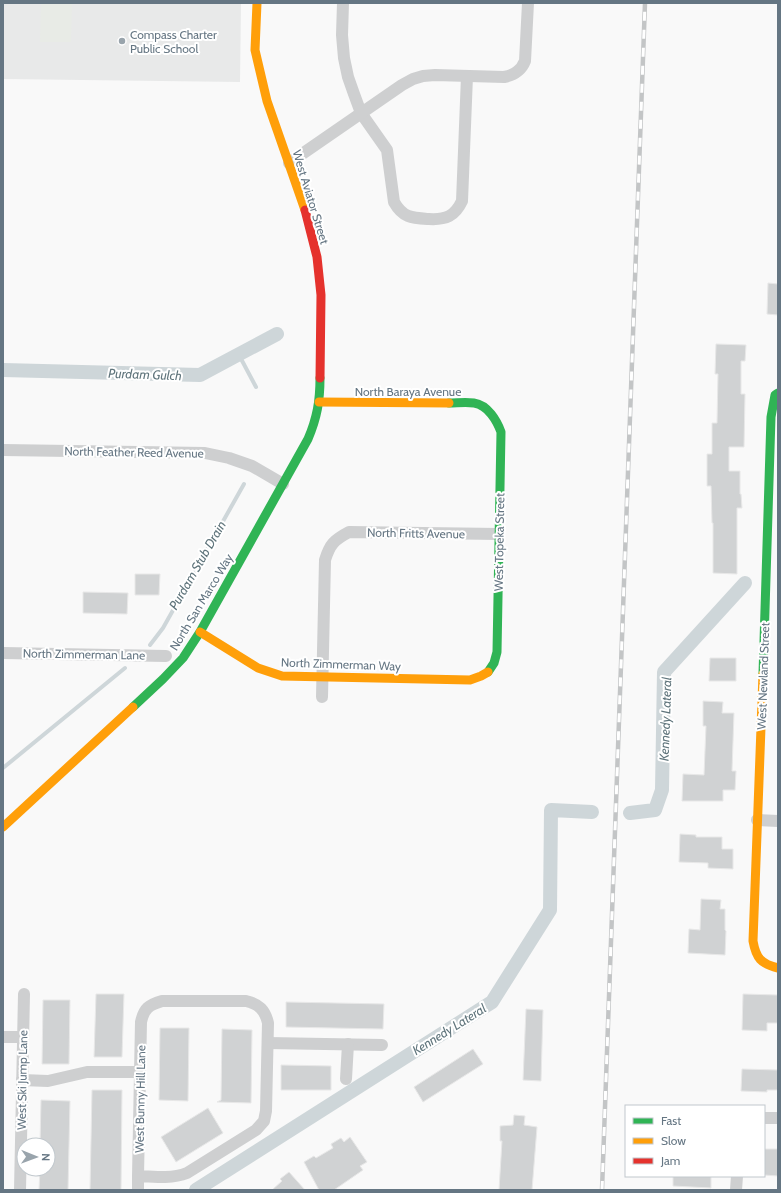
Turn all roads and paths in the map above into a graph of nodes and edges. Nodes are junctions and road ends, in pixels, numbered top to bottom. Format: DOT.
graph roads {
  1 [pos="257,3"];
  2 [pos="343,3"];
  3 [pos="528,3"];
  4 [pos="467,76"];
  5 [pos="361,113"];
  6 [pos="289,163"];
  7 [pos="778,393"];
  8 [pos="320,402"];
  9 [pos="492,414"];
  10 [pos="3,450"];
  11 [pos="283,484"];
  12 [pos="499,534"];
  13 [pos="772,596"];
  14 [pos="200,632"];
  15 [pos="3,653"];
  16 [pos="166,656"];
  17 [pos="490,671"];
  18 [pos="323,677"];
  19 [pos="322,697"];
  20 [pos="758,820"];
  21 [pos="778,821"];
  22 [pos="3,827"];
  23 [pos="778,968"];
  24 [pos="24,994"];
  25 [pos="3,1037"];
  26 [pos="23,1037"];
  27 [pos="268,1043"];
  28 [pos="348,1044"];
  29 [pos="382,1045"];
  30 [pos="140,1072"];
  31 [pos="346,1079"];
  32 [pos="22,1080"];
  33 [pos="765,1118"];
  34 [pos="778,1118"];
  35 [pos="138,1176"];
  36 [pos="737,1177"];
  37 [pos="20,1190"];
  38 [pos="138,1190"];
  39 [pos="736,1190"];
  1 -- 6 [label="street, West Aviator Street"];
  2 -- 5 [label="street"];
  3 -- 4 [label="street"];
  4 -- 5 [label="street"];
  4 -- 5 [label="street"];
  5 -- 6 [label="street"];
  6 -- 8 [label="street, West Aviator Street"];
  7 -- 13 [label="street, West Newland Street"];
  8 -- 9 [label="street, North Baraya Avenue"];
  8 -- 11 [label="street, North San Marco Way"];
  9 -- 12 [label="street, West Topeka Street"];
  10 -- 11 [label="street, North Feather Reed Avenue"];
  11 -- 14 [label="street, North San Marco Way"];
  12 -- 17 [label="street, West Topeka Street"];
  12 -- 18 [label="street, North Fritts Avenue"];
  13 -- 20 [label="street, West Newland Street"];
  14 -- 18 [label="street, North Zimmerman Way"];
  14 -- 22 [label="street, North San Marco Way"];
  15 -- 16 [label="street, North Zimmerman Lane"];
  17 -- 18 [label="street, North Zimmerman Way"];
  18 -- 19 [label="street"];
  20 -- 21 [label="street"];
  20 -- 23 [label="street, West Newland Street"];
  24 -- 26 [label="street, West Ski Jump Lane"];
  25 -- 26 [label="street"];
  26 -- 32 [label="street, West Ski Jump Lane"];
  27 -- 28 [label="street"];
  27 -- 30 [label="street, West Bunny Hill Lane"];
  27 -- 35 [label="street"];
  28 -- 29 [label="street"];
  28 -- 31 [label="street"];
  30 -- 32 [label="street"];
  30 -- 35 [label="street, West Bunny Hill Lane"];
  32 -- 37 [label="street, West Ski Jump Lane"];
  33 -- 34 [label="street"];
  35 -- 38 [label="street, West Bunny Hill Lane"];
  36 -- 39 [label="street"];
}
